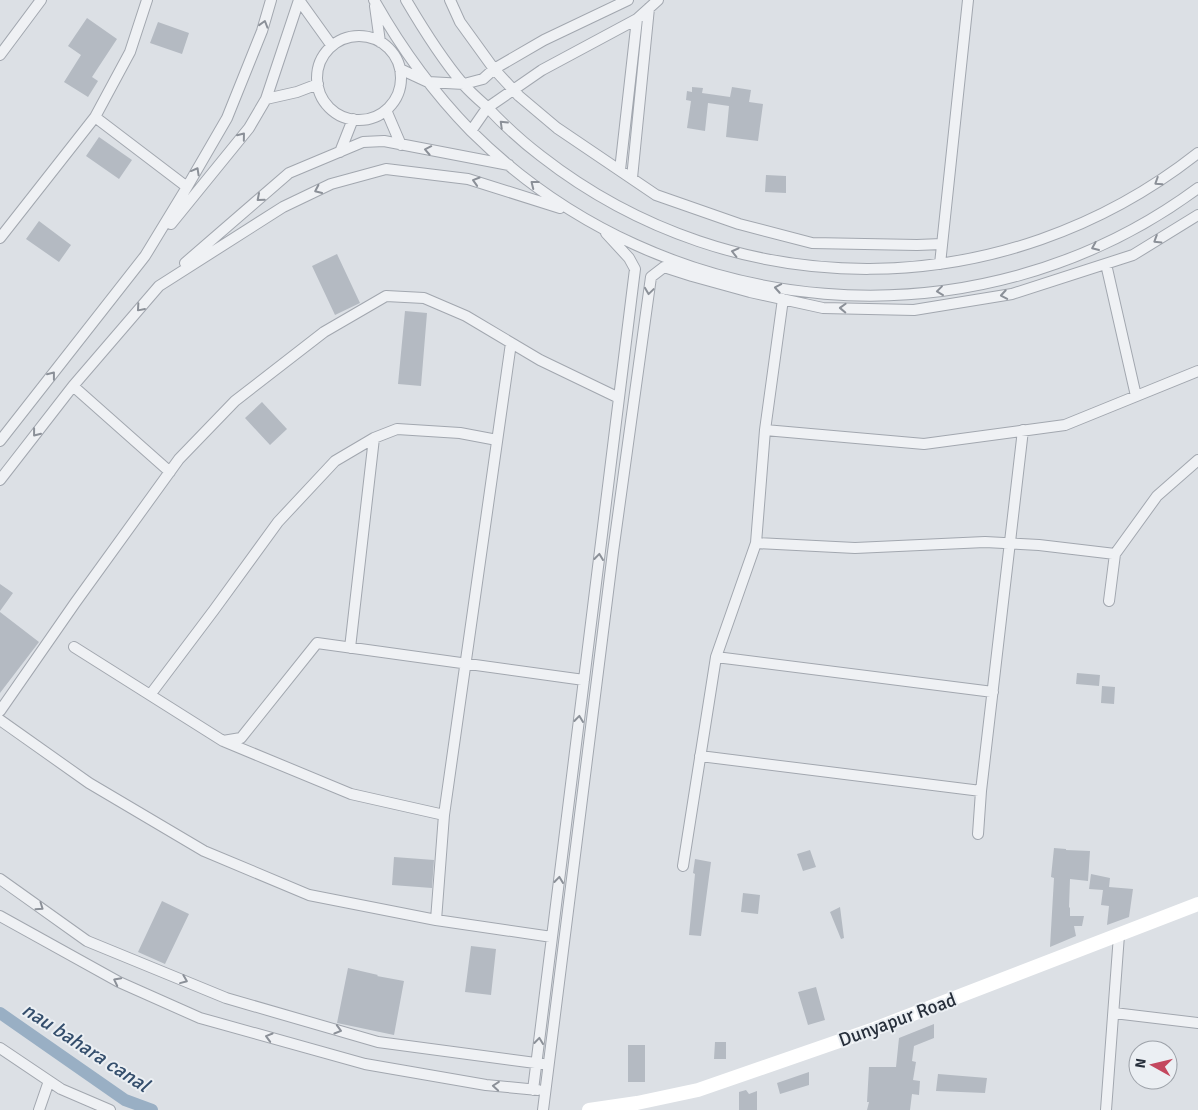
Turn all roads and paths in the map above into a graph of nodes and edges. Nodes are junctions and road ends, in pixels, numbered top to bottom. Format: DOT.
graph roads {
  1 [pos="41,0"];
  2 [pos="147,0"];
  3 [pos="271,0"];
  4 [pos="299,0"];
  5 [pos="374,0"];
  6 [pos="406,0"];
  7 [pos="450,0"];
  8 [pos="605,0"];
  9 [pos="628,0"];
  10 [pos="658,0"];
  11 [pos="968,0"];
  12 [pos="648,8"];
  13 [pos="604,12"];
  14 [pos="637,19"];
  15 [pos="380,42"];
  16 [pos="332,46"];
  17 [pos="0,55"];
  18 [pos="400,69"];
  19 [pos="494,70"];
  20 [pos="428,82"];
  21 [pos="318,84"];
  22 [pos="464,84"];
  23 [pos="513,90"];
  24 [pos="266,99"];
  25 [pos="487,108"];
  26 [pos="386,110"];
  27 [pos="95,117"];
  28 [pos="353,119"];
  29 [pos="471,131"];
  30 [pos="401,145"];
  31 [pos="340,152"];
  32 [pos="1198,153"];
  33 [pos="510,165"];
  34 [pos="620,170"];
  35 [pos="632,178"];
  36 [pos="187,188"];
  37 [pos="1198,188"];
  38 [pos="573,212"];
  39 [pos="1198,215"];
  40 [pos="601,228"];
  41 [pos="0,238"];
  42 [pos="942,244"];
  43 [pos="145,256"];
  44 [pos="940,264"];
  45 [pos="1106,264"];
  46 [pos="159,286"];
  47 [pos="783,299"];
  48 [pos="511,343"];
  49 [pos="1198,371"];
  50 [pos="73,386"];
  51 [pos="1136,396"];
  52 [pos="619,398"];
  53 [pos="765,430"];
  54 [pos="1023,430"];
  55 [pos="374,438"];
  56 [pos="497,440"];
  57 [pos="0,441"];
  58 [pos="1198,460"];
  59 [pos="170,472"];
  60 [pos="0,480"];
  61 [pos="756,543"];
  62 [pos="1010,544"];
  63 [pos="1114,554"];
  64 [pos="1109,601"];
  65 [pos="74,646"];
  66 [pos="350,648"];
  67 [pos="716,657"];
  68 [pos="465,663"];
  69 [pos="584,680"];
  70 [pos="993,692"];
  71 [pos="150,695"];
  72 [pos="0,711"];
  73 [pos="0,720"];
  74 [pos="223,741"];
  75 [pos="700,756"];
  76 [pos="981,791"];
  77 [pos="444,815"];
  78 [pos="978,834"];
  79 [pos="683,866"];
  80 [pos="0,879"];
  81 [pos="1198,904"];
  82 [pos="0,916"];
  83 [pos="436,920"];
  84 [pos="1119,935"];
  85 [pos="552,937"];
  86 [pos="1114,1013"];
  87 [pos="1198,1023"];
  88 [pos="0,1048"];
  89 [pos="536,1063"];
  90 [pos="548,1065"];
  91 [pos="50,1081"];
  92 [pos="533,1090"];
  93 [pos="544,1090"];
  94 [pos="106,1109"];
  95 [pos="39,1110"];
  96 [pos="542,1110"];
  97 [pos="589,1110"];
  98 [pos="1106,1110"];
  1 -- 17 [label="street"];
  2 -- 27 [label="street"];
  36 -- 3 [label="street, one-way"];
  4 -- 16 [label="street"];
  4 -- 24 [label="street"];
  5 -- 15 [label="street"];
  5 -- 20 [label="street"];
  6 -- 22 [label="street"];
  7 -- 19 [label="street"];
  8 -- 13 [label="street"];
  9 -- 13 [label="street"];
  10 -- 12 [label="street"];
  11 -- 42 [label="street"];
  12 -- 14 [label="street"];
  12 -- 35 [label="street"];
  13 -- 19 [label="street"];
  14 -- 23 [label="street"];
  14 -- 34 [label="street"];
  15 -- 16 [label="street"];
  15 -- 18 [label="street"];
  16 -- 21 [label="street"];
  18 -- 20 [label="street"];
  18 -- 26 [label="street"];
  19 -- 22 [label="street"];
  19 -- 23 [label="street"];
  20 -- 22 [label="street"];
  20 -- 29 [label="street"];
  21 -- 24 [label="street"];
  21 -- 28 [label="street"];
  22 -- 25 [label="street"];
  23 -- 25 [label="street"];
  23 -- 34 [label="street"];
  43 -- 24 [label="street, one-way"];
  25 -- 29 [label="street"];
  44 -- 25 [label="street, one-way"];
  26 -- 28 [label="street"];
  26 -- 30 [label="street"];
  27 -- 36 [label="street"];
  27 -- 41 [label="street"];
  28 -- 31 [label="street"];
  29 -- 33 [label="street"];
  30 -- 31 [label="street"];
  33 -- 30 [label="street, one-way"];
  31 -- 46 [label="street, one-way"];
  32 -- 44 [label="street, one-way"];
  38 -- 33 [label="street, one-way"];
  34 -- 35 [label="street"];
  35 -- 42 [label="street"];
  36 -- 43 [label="street"];
  37 -- 40 [label="street, one-way"];
  38 -- 40 [label="street"];
  38 -- 46 [label="street, one-way"];
  39 -- 45 [label="street, one-way"];
  40 -- 52 [label="street"];
  42 -- 44 [label="street"];
  57 -- 43 [label="street, one-way"];
  45 -- 47 [label="street, one-way"];
  45 -- 51 [label="street"];
  46 -- 50 [label="street, one-way"];
  47 -- 53 [label="street"];
  47 -- 90 [label="street, one-way"];
  48 -- 52 [label="street"];
  48 -- 56 [label="street"];
  48 -- 59 [label="street"];
  49 -- 51 [label="street"];
  50 -- 59 [label="street"];
  50 -- 60 [label="street, one-way"];
  51 -- 54 [label="street"];
  69 -- 52 [label="street, one-way"];
  53 -- 54 [label="street"];
  53 -- 61 [label="street"];
  54 -- 62 [label="street"];
  55 -- 56 [label="street"];
  55 -- 66 [label="street"];
  55 -- 71 [label="street"];
  56 -- 68 [label="street"];
  58 -- 63 [label="street"];
  59 -- 72 [label="street"];
  61 -- 62 [label="street"];
  61 -- 67 [label="street"];
  62 -- 63 [label="street"];
  62 -- 70 [label="street"];
  63 -- 64 [label="street"];
  65 -- 71 [label="street"];
  66 -- 68 [label="street"];
  66 -- 74 [label="street"];
  67 -- 70 [label="street"];
  67 -- 75 [label="street"];
  68 -- 69 [label="street"];
  68 -- 77 [label="street"];
  85 -- 69 [label="street, one-way"];
  70 -- 76 [label="street"];
  71 -- 74 [label="street"];
  73 -- 83 [label="street"];
  74 -- 77 [label="street"];
  75 -- 76 [label="street"];
  75 -- 79 [label="street"];
  76 -- 78 [label="street"];
  77 -- 83 [label="street"];
  80 -- 89 [label="street, one-way"];
  81 -- 84 [label="main road, Dunyapur Road"];
  92 -- 82 [label="street, one-way"];
  83 -- 85 [label="street"];
  84 -- 86 [label="street"];
  84 -- 97 [label="main road, Dunyapur Road"];
  89 -- 85 [label="street, one-way"];
  86 -- 87 [label="street"];
  86 -- 98 [label="street"];
  88 -- 91 [label="street"];
  89 -- 90 [label="street"];
  89 -- 92 [label="street"];
  90 -- 93 [label="street"];
  91 -- 94 [label="street"];
  91 -- 95 [label="street"];
  92 -- 93 [label="street"];
  93 -- 96 [label="street"];
}
